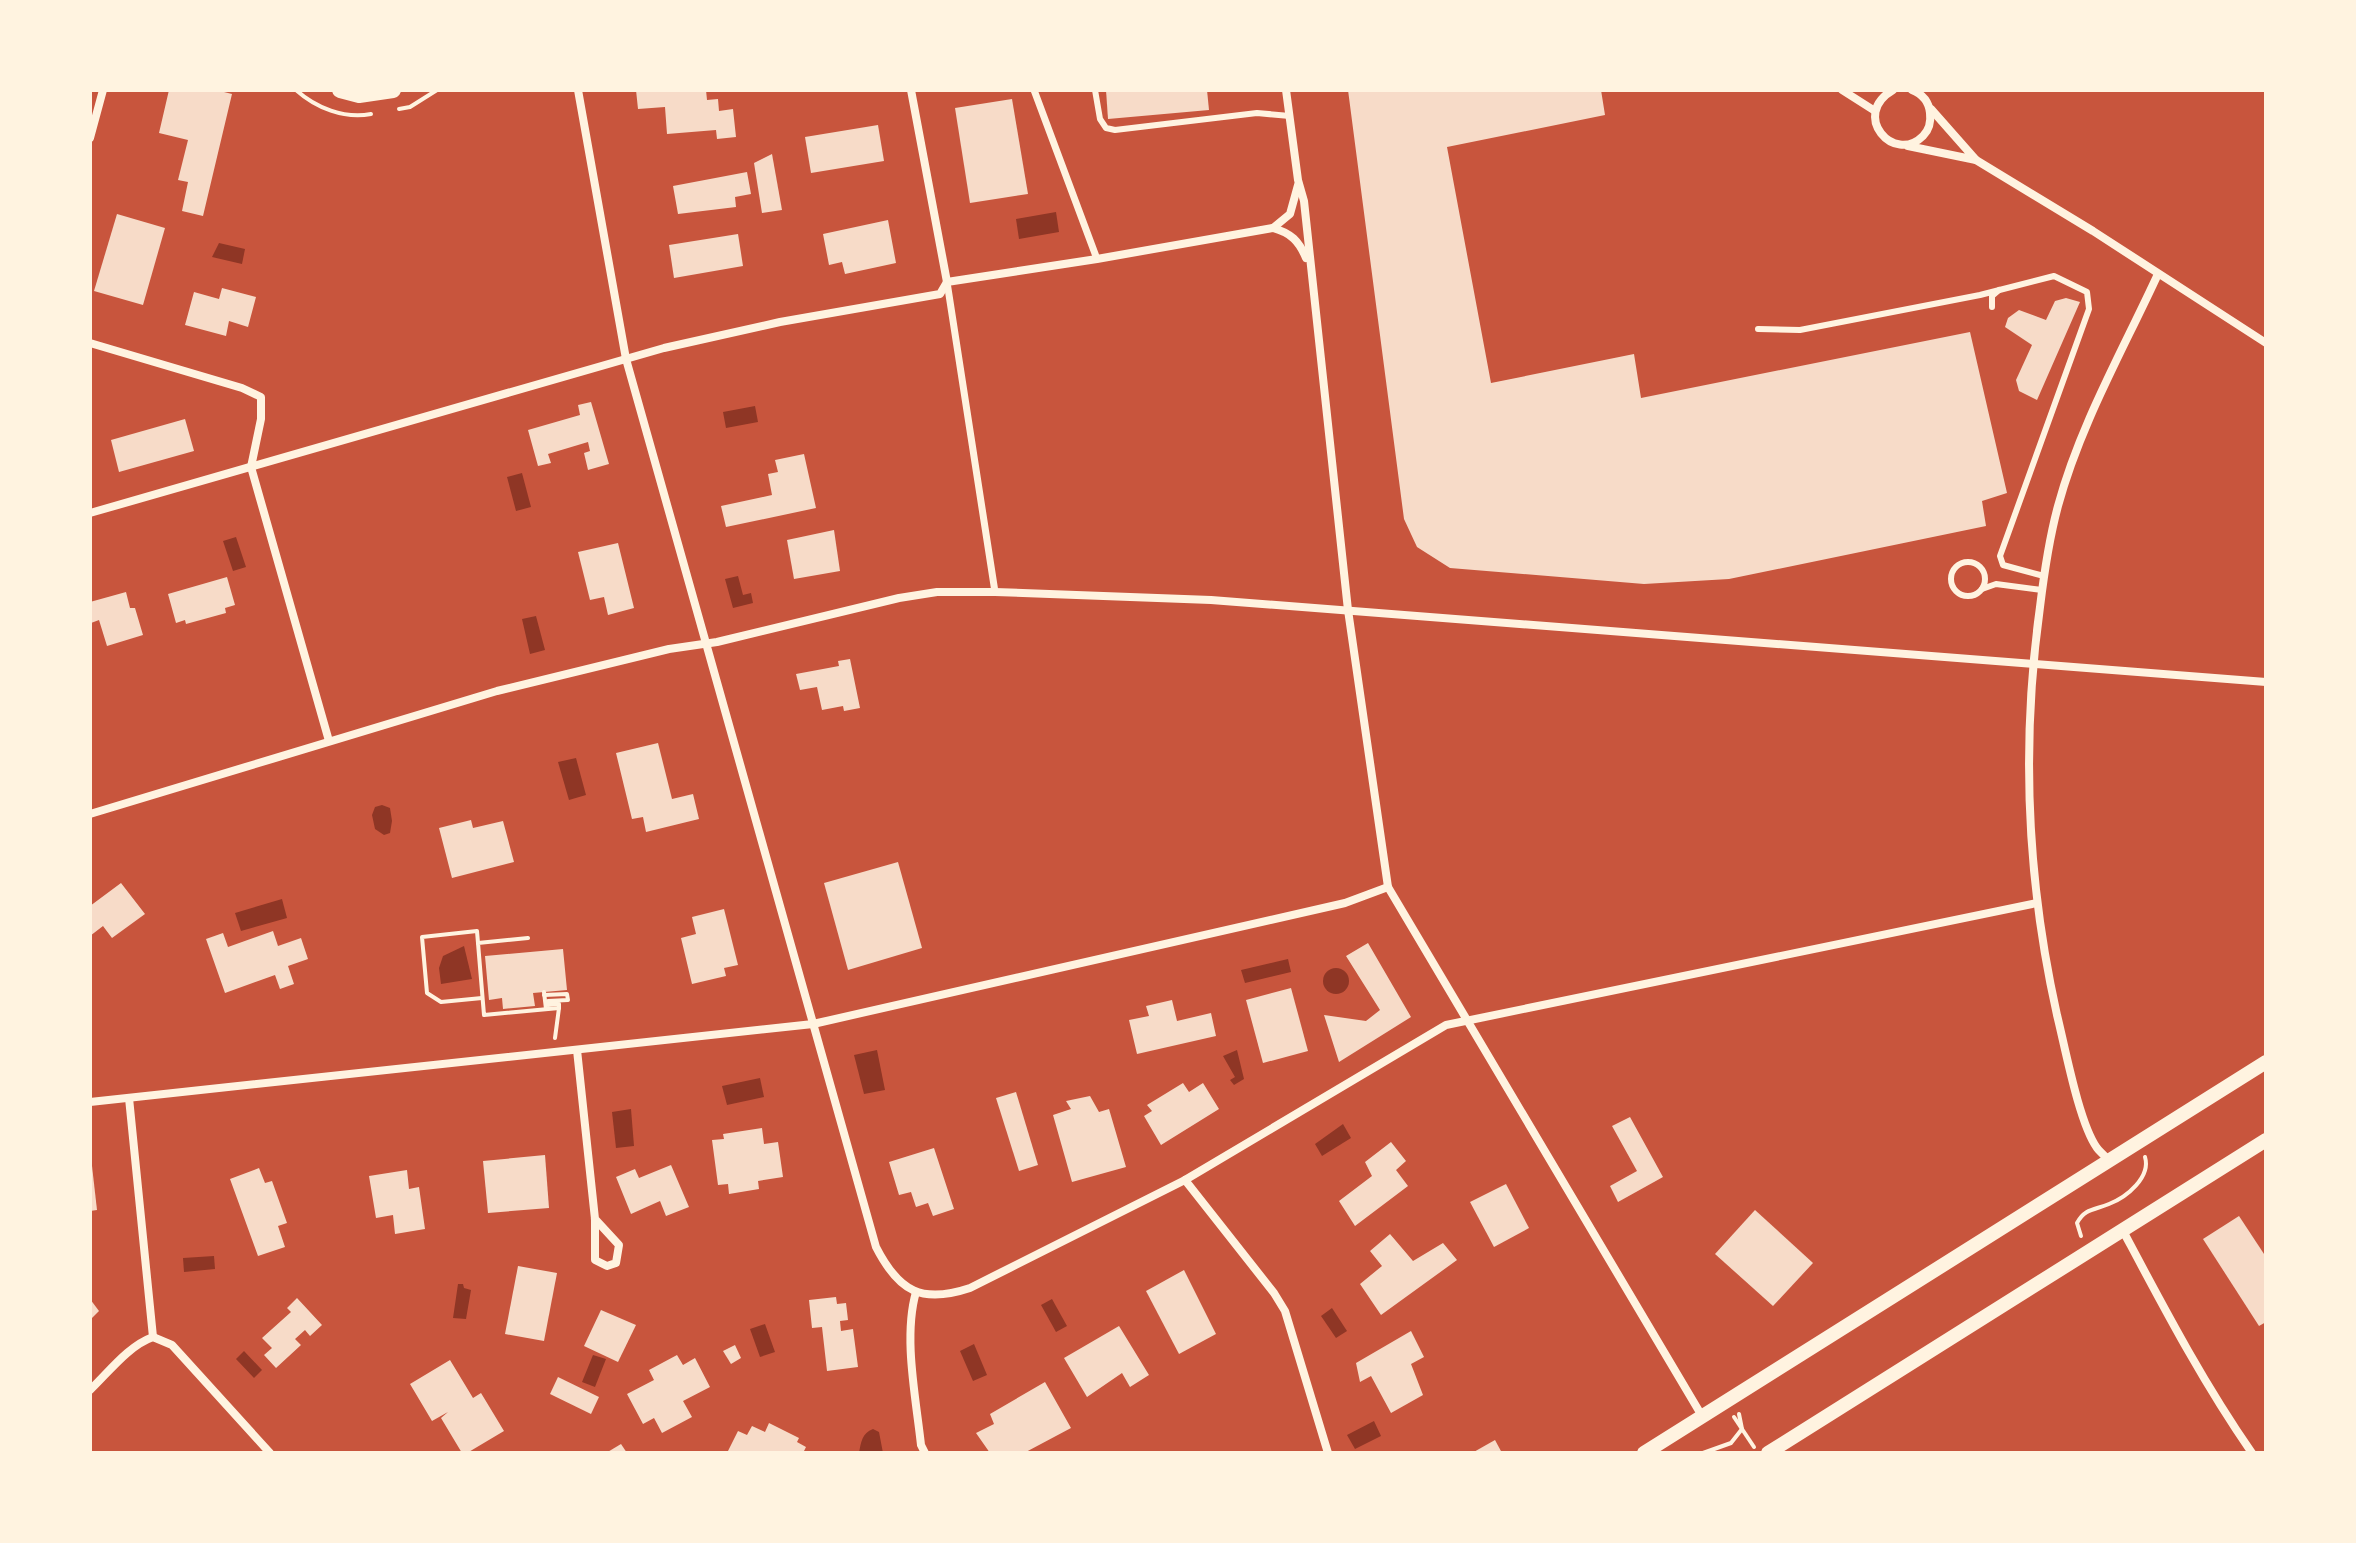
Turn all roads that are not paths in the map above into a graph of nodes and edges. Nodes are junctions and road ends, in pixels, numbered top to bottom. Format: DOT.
graph roads {
  1 [pos="103,90"];
  2 [pos="340,90"];
  3 [pos="393,90"];
  4 [pos="578,90"];
  5 [pos="911,90"];
  6 [pos="1034,90"];
  7 [pos="1095,90"];
  8 [pos="1286,90"];
  9 [pos="1842,90"];
  10 [pos="1890,90"];
  11 [pos="1912,90"];
  12 [pos="1930,108"];
  13 [pos="1875,111"];
  14 [pos="1290,116"];
  15 [pos="90,138"];
  16 [pos="1903,145"];
  17 [pos="1976,160"];
  18 [pos="1298,180"];
  19 [pos="1273,228"];
  20 [pos="1097,259"];
  21 [pos="1310,265"];
  22 [pos="2158,274"];
  23 [pos="947,282"];
  24 [pos="2001,287"];
  25 [pos="1992,307"];
  26 [pos="1758,329"];
  27 [pos="90,343"];
  28 [pos="2266,343"];
  29 [pos="626,359"];
  30 [pos="251,467"];
  31 [pos="90,513"];
  32 [pos="2044,576"];
  33 [pos="1982,589"];
  34 [pos="2042,590"];
  35 [pos="995,592"];
  36 [pos="1348,610"];
  37 [pos="705,643"];
  38 [pos="2033,664"];
  39 [pos="2266,682"];
  40 [pos="329,741"];
  41 [pos="90,814"];
  42 [pos="1388,887"];
  43 [pos="2037,903"];
  44 [pos="1466,1020"];
  45 [pos="813,1024"];
  46 [pos="577,1050"];
  47 [pos="2266,1062"];
  48 [pos="129,1098"];
  49 [pos="90,1102"];
  50 [pos="2266,1140"];
  51 [pos="2111,1161"];
  52 [pos="1185,1180"];
  53 [pos="595,1219"];
  54 [pos="2122,1229"];
  55 [pos="916,1292"];
  56 [pos="153,1337"];
  57 [pos="90,1390"];
  58 [pos="1702,1416"];
  59 [pos="270,1453"];
  60 [pos="925,1453"];
  61 [pos="1328,1453"];
  62 [pos="1644,1453"];
  63 [pos="1768,1453"];
  64 [pos="2252,1453"];
  1 -- 15 [label="street"];
  2 -- 3 [label="main road"];
  4 -- 29 [label="street"];
  5 -- 23 [label="street"];
  6 -- 20 [label="street"];
  7 -- 14 [label="lane"];
  8 -- 14 [label="street"];
  9 -- 13 [label="street"];
  10 -- 13 [label="street"];
  11 -- 12 [label="street"];
  12 -- 16 [label="street"];
  12 -- 17 [label="street"];
  13 -- 16 [label="street"];
  14 -- 18 [label="street"];
  16 -- 17 [label="street"];
  17 -- 22 [label="street"];
  18 -- 19 [label="street"];
  18 -- 21 [label="street"];
  19 -- 20 [label="street"];
  19 -- 21 [label="street"];
  20 -- 23 [label="street"];
  21 -- 36 [label="street"];
  22 -- 28 [label="street"];
  22 -- 32 [label="street"];
  23 -- 29 [label="street"];
  23 -- 35 [label="street"];
  24 -- 25 [label="lane"];
  24 -- 26 [label="lane"];
  24 -- 32 [label="lane"];
  27 -- 30 [label="street"];
  29 -- 30 [label="street"];
  29 -- 37 [label="street"];
  30 -- 31 [label="street"];
  30 -- 40 [label="street"];
  32 -- 34 [label="street"];
  33 -- 33 [label="lane"];
  33 -- 34 [label="lane"];
  34 -- 38 [label="street"];
  35 -- 36 [label="street"];
  35 -- 37 [label="street"];
  36 -- 38 [label="street"];
  36 -- 42 [label="street"];
  37 -- 40 [label="street"];
  37 -- 45 [label="street"];
  38 -- 39 [label="street"];
  38 -- 43 [label="street"];
  40 -- 41 [label="street"];
  42 -- 44 [label="street"];
  42 -- 45 [label="street"];
  43 -- 44 [label="street"];
  43 -- 51 [label="street"];
  44 -- 52 [label="street"];
  44 -- 58 [label="street"];
  45 -- 46 [label="street"];
  45 -- 55 [label="street"];
  46 -- 48 [label="street"];
  46 -- 53 [label="street"];
  47 -- 51 [label="street"];
  48 -- 49 [label="street"];
  48 -- 56 [label="street"];
  50 -- 54 [label="street"];
  51 -- 58 [label="street"];
  52 -- 55 [label="street"];
  52 -- 61 [label="street"];
  53 -- 53 [label="street"];
  54 -- 63 [label="street"];
  54 -- 64 [label="street"];
  55 -- 60 [label="street"];
  56 -- 57 [label="street"];
  56 -- 59 [label="street"];
  58 -- 62 [label="street"];
}
